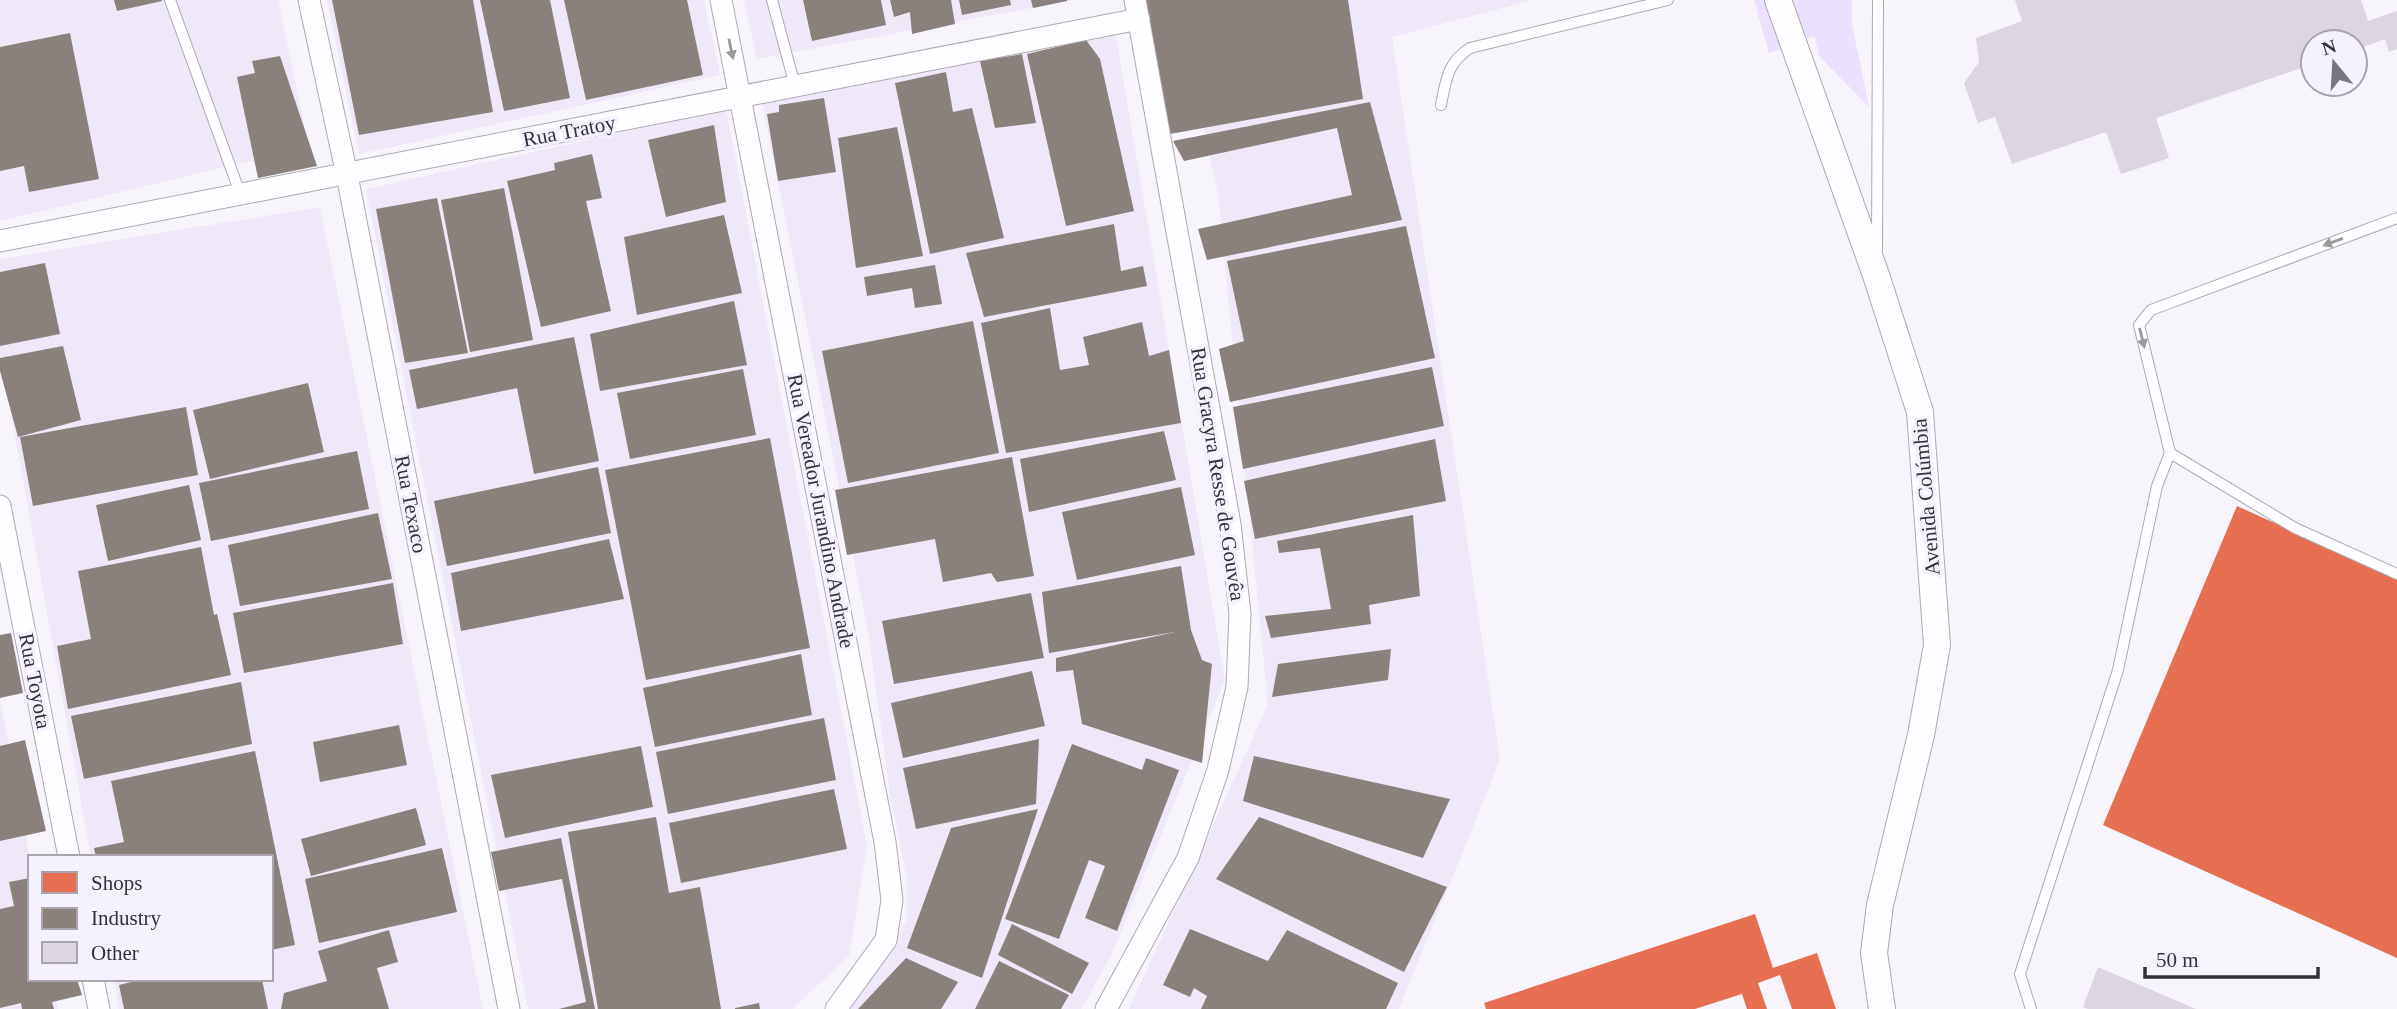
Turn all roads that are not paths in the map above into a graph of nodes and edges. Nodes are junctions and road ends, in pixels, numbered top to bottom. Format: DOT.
graph roads {
  1 [pos="170,0"];
  2 [pos="309,0"];
  3 [pos="721,0"];
  4 [pos="772,0"];
  5 [pos="1668,0"];
  6 [pos="1778,0"];
  7 [pos="1878,0"];
  8 [pos="1137,10"];
  9 [pos="795,86"];
  10 [pos="741,97"];
  11 [pos="1441,106"];
  12 [pos="347,174"];
  13 [pos="241,196"];
  14 [pos="2397,218"];
  15 [pos="0,241"];
  16 [pos="1877,278"];
  17 [pos="2170,453"];
  18 [pos="0,506"];
  19 [pos="2397,573"];
  20 [pos="69,855"];
  21 [pos="93,981"];
  22 [pos="99,1009"];
  23 [pos="509,1009"];
  24 [pos="836,1009"];
  25 [pos="1107,1009"];
  26 [pos="1882,1009"];
  27 [pos="2031,1009"];
  1 -- 13 [label="lane"];
  2 -- 12 [label="street, Rua Texaco"];
  3 -- 10 [label="street, Rua Vereador Jurandino Andrade, one-way"];
  4 -- 9 [label="lane"];
  5 -- 11 [label="lane"];
  6 -- 16 [label="street, Avenida Colúmbia"];
  7 -- 16 [label="lane"];
  8 -- 9 [label="street, Rua Tratoy"];
  8 -- 25 [label="street, Rua Gracyra Resse de Gouvêa"];
  9 -- 10 [label="street, Rua Tratoy"];
  10 -- 12 [label="street, Rua Tratoy"];
  10 -- 24 [label="street, Rua Vereador Jurandino Andrade"];
  12 -- 13 [label="street, Rua Tratoy"];
  12 -- 23 [label="street, Rua Texaco"];
  13 -- 15 [label="street, Rua Tratoy"];
  14 -- 17 [label="lane, one-way"];
  16 -- 26 [label="street, Avenida Colúmbia"];
  17 -- 19 [label="lane"];
  17 -- 27 [label="lane"];
  18 -- 20 [label="street, Rua Toyota"];
  21 -- 22 [label="street"];
}
